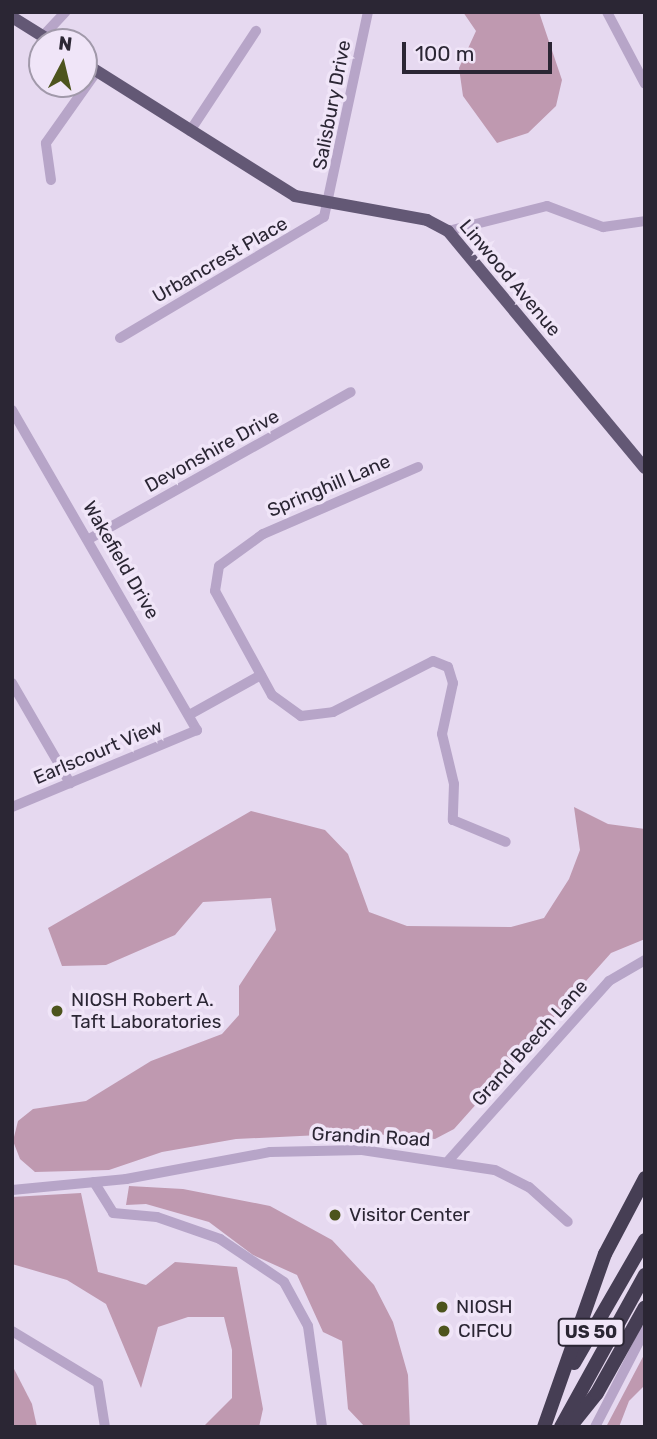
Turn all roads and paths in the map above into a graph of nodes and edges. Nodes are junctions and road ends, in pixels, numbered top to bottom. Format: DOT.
graph roads {
  1 [pos="65,12"];
  2 [pos="368,12"];
  3 [pos="607,12"];
  4 [pos="12,17"];
  5 [pos="30,28"];
  6 [pos="55,28"];
  7 [pos="256,32"];
  8 [pos="98,72"];
  9 [pos="645,83"];
  10 [pos="76,98"];
  11 [pos="190,131"];
  12 [pos="51,180"];
  13 [pos="331,205"];
  14 [pos="645,221"];
  15 [pos="448,231"];
  16 [pos="120,338"];
  17 [pos="351,392"];
  18 [pos="12,410"];
  19 [pos="418,467"];
  20 [pos="645,468"];
  21 [pos="89,539"];
  22 [pos="261,675"];
  23 [pos="12,683"];
  24 [pos="189,715"];
  25 [pos="197,730"];
  26 [pos="70,783"];
  27 [pos="12,807"];
  28 [pos="506,842"];
  29 [pos="645,960"];
  30 [pos="449,1160"];
  31 [pos="645,1178"];
  32 [pos="94,1182"];
  33 [pos="12,1190"];
  34 [pos="568,1222"];
  35 [pos="645,1240"];
  36 [pos="645,1275"];
  37 [pos="645,1307"];
  38 [pos="12,1331"];
  39 [pos="645,1331"];
  40 [pos="105,1427"];
  41 [pos="322,1427"];
  42 [pos="544,1427"];
  43 [pos="561,1427"];
  44 [pos="570,1427"];
  45 [pos="595,1427"];
  1 -- 6 [label="street"];
  2 -- 13 [label="street, Salisbury Drive"];
  3 -- 9 [label="street"];
  4 -- 5 [label="main road"];
  7 -- 11 [label="street"];
  8 -- 11 [label="main road, Linwood Avenue"];
  10 -- 12 [label="street"];
  11 -- 13 [label="main road, Linwood Avenue"];
  13 -- 15 [label="main road, Linwood Avenue"];
  13 -- 16 [label="street, Urbancrest Place"];
  14 -- 15 [label="street"];
  15 -- 20 [label="main road, Linwood Avenue"];
  17 -- 21 [label="street, Devonshire Drive"];
  18 -- 21 [label="street, Wakefield Drive"];
  19 -- 22 [label="street, Springhill Lane"];
  21 -- 24 [label="street, Wakefield Drive"];
  22 -- 24 [label="street"];
  22 -- 28 [label="street, Springhill Lane"];
  23 -- 26 [label="street"];
  24 -- 25 [label="street, Wakefield Drive"];
  25 -- 26 [label="street, Earlscourt View"];
  26 -- 27 [label="street, Earlscourt View"];
  29 -- 30 [label="street, Grand Beech Lane"];
  30 -- 32 [label="street, Grandin Road"];
  30 -- 34 [label="street, Grandin Road"];
  31 -- 42 [label="highway"];
  32 -- 33 [label="street, Grandin Road"];
  32 -- 41 [label="street"];
  35 -- 42 [label="highway, US 50"];
  36 -- 43 [label="highway, US 50"];
  37 -- 44 [label="highway"];
  38 -- 40 [label="street"];
  39 -- 45 [label="street"];
}
